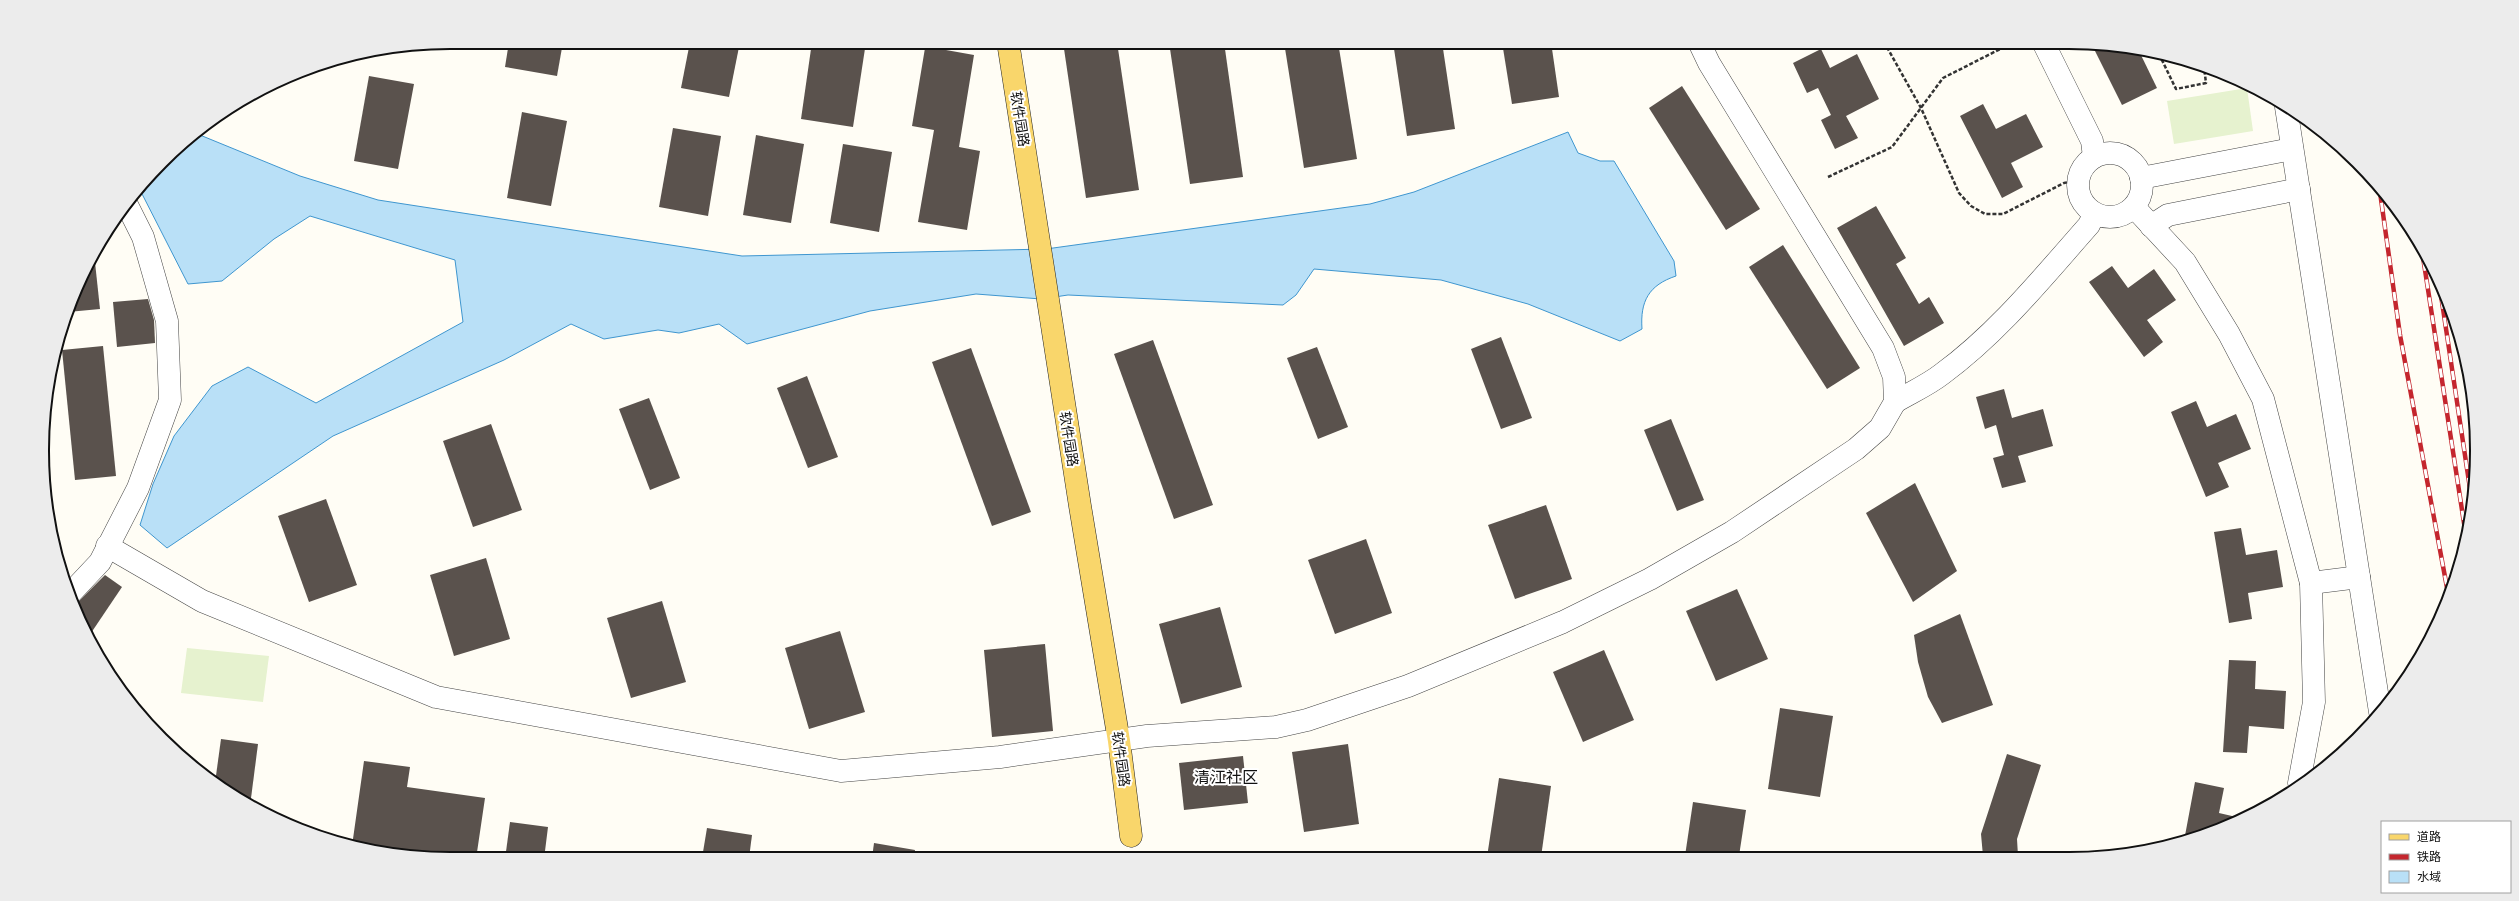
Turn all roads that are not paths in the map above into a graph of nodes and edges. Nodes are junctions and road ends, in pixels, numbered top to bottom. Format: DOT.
graph roads {
  1 [pos="1009,49"];
  2 [pos="1702,49"];
  3 [pos="2046,49"];
  4 [pos="2287,114"];
  5 [pos="2292,149"];
  6 [pos="2094,157"];
  7 [pos="2141,178"];
  8 [pos="2298,189"];
  9 [pos="2134,207"];
  10 [pos="129,210"];
  11 [pos="2094,214"];
  12 [pos="2151,226"];
  13 [pos="1895,402"];
  14 [pos="107,546"];
  15 [pos="2359,577"];
  16 [pos="2311,583"];
  17 [pos="74,590"];
  18 [pos="2379,705"];
  19 [pos="1119,741"];
  20 [pos="2300,778"];
  21 [pos="1131,836"];
  1 -- 19 [label="main road, 软件园路"];
  2 -- 13 [label="street"];
  3 -- 6 [label="street"];
  4 -- 5 [label="street"];
  5 -- 7 [label="street"];
  5 -- 8 [label="street"];
  6 -- 7 [label="street"];
  6 -- 11 [label="street"];
  7 -- 9 [label="street"];
  8 -- 12 [label="street"];
  8 -- 15 [label="street"];
  9 -- 11 [label="street"];
  9 -- 12 [label="street"];
  10 -- 14 [label="street"];
  11 -- 13 [label="street"];
  12 -- 16 [label="street"];
  13 -- 19 [label="street"];
  14 -- 17 [label="street"];
  14 -- 19 [label="street"];
  15 -- 16 [label="street"];
  15 -- 18 [label="street"];
  16 -- 20 [label="street"];
  19 -- 21 [label="main road, 软件园路"];
}
